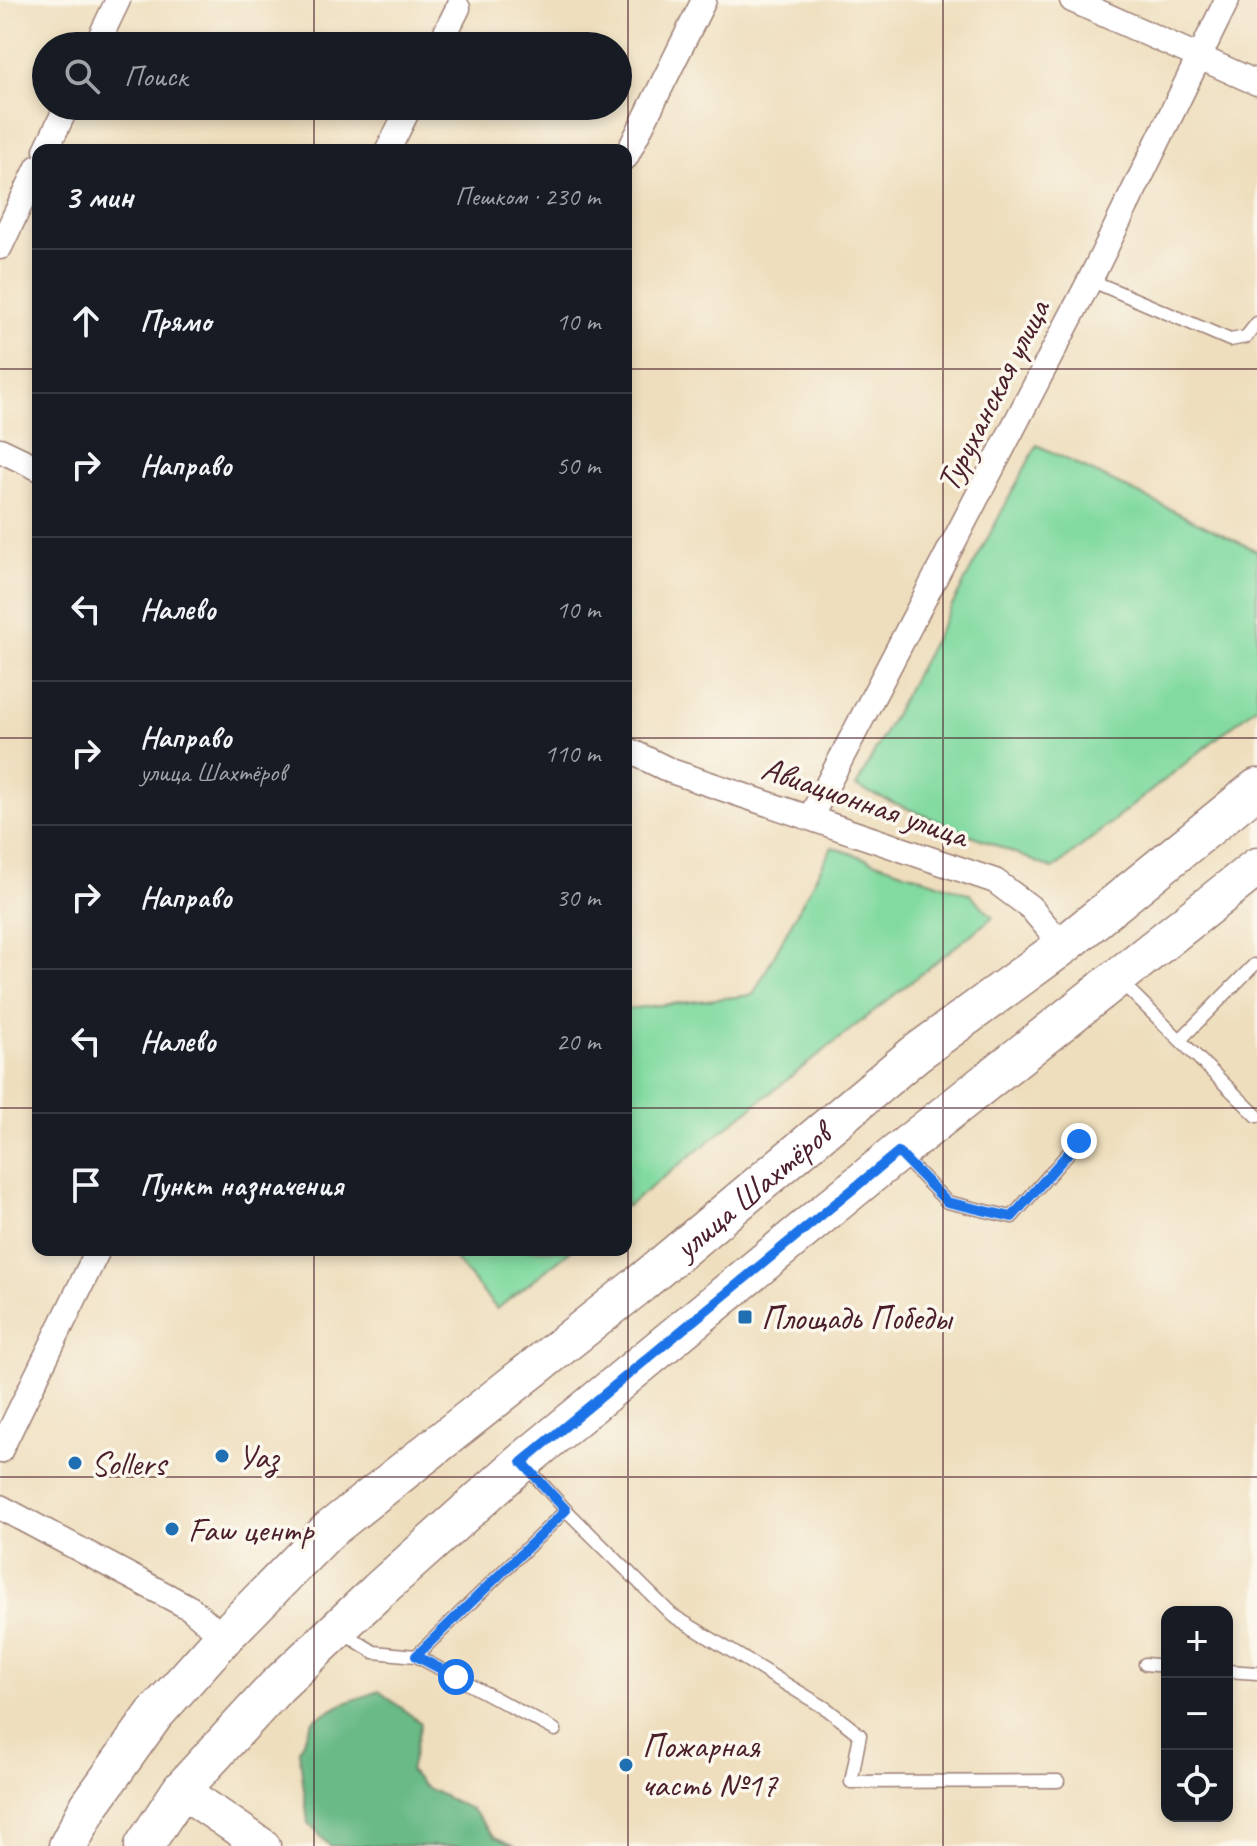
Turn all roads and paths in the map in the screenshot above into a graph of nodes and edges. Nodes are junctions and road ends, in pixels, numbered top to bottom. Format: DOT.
graph roads {
  1 [pos="118,0"];
  2 [pos="704,0"];
  3 [pos="1072,0"];
  4 [pos="1227,0"];
  5 [pos="458,8"];
  6 [pos="103,32"];
  7 [pos="446,32"];
  8 [pos="1198,57"];
  9 [pos="1257,83"];
  10 [pos="60,120"];
  11 [pos="403,120"];
  12 [pos="49,144"];
  13 [pos="391,144"];
  14 [pos="632,145"];
  15 [pos="32,180"];
  16 [pos="0,247"];
  17 [pos="1090,280"];
  18 [pos="1257,323"];
  19 [pos="0,450"];
  20 [pos="32,465"];
  21 [pos="632,752"];
  22 [pos="1257,788"];
  23 [pos="810,818"];
  24 [pos="1257,867"];
  25 [pos="1063,946"];
  26 [pos="1254,965"];
  27 [pos="1117,978"];
  28 [pos="1180,1040"];
  29 [pos="1257,1116"];
  30 [pos="1079,1141"];
  31 [pos="898,1152"];
  32 [pos="95,1256"];
  33 [pos="0,1451"];
  34 [pos="522,1462"];
  35 [pos="0,1507"];
  36 [pos="566,1510"];
  37 [pos="338,1629"];
  38 [pos="224,1637"];
  39 [pos="416,1656"];
  40 [pos="1145,1664"];
  41 [pos="1161,1665"];
  42 [pos="1233,1671"];
  43 [pos="1257,1673"];
  44 [pos="555,1730"];
  45 [pos="1058,1781"];
  46 [pos="181,1790"];
  47 [pos="68,1846"];
  48 [pos="144,1846"];
  49 [pos="263,1846"];
  1 -- 6 [label="street"];
  2 -- 14 [label="street"];
  3 -- 8 [label="street"];
  4 -- 8 [label="street, Туруханская улица"];
  5 -- 7 [label="street"];
  8 -- 9 [label="street"];
  8 -- 17 [label="street, Туруханская улица"];
  10 -- 12 [label="street"];
  11 -- 13 [label="street"];
  15 -- 16 [label="street"];
  17 -- 18 [label="lane"];
  17 -- 23 [label="street, Туруханская улица"];
  19 -- 20 [label="street"];
  21 -- 23 [label="street, Авиационная улица"];
  22 -- 25 [label="main road, улица Шахтёров"];
  23 -- 25 [label="street, Авиационная улица"];
  24 -- 27 [label="main road, улица Шахтёров"];
  25 -- 38 [label="main road, улица Шахтёров"];
  26 -- 28 [label="lane"];
  27 -- 28 [label="lane"];
  27 -- 31 [label="main road, улица Шахтёров"];
  28 -- 29 [label="lane"];
  30 -- 31 [label="lane"];
  31 -- 34 [label="main road, улица Шахтёров"];
  32 -- 33 [label="street"];
  34 -- 36 [label="lane"];
  34 -- 37 [label="main road, улица Шахтёров"];
  35 -- 38 [label="street"];
  36 -- 39 [label="lane"];
  36 -- 45 [label="lane"];
  37 -- 39 [label="lane"];
  37 -- 46 [label="main road, улица Шахтёров"];
  38 -- 47 [label="main road, улица Шахтёров"];
  39 -- 44 [label="lane"];
  40 -- 41 [label="lane"];
  42 -- 43 [label="lane"];
  46 -- 48 [label="main road, улица Шахтёров"];
  46 -- 49 [label="street"];
}
